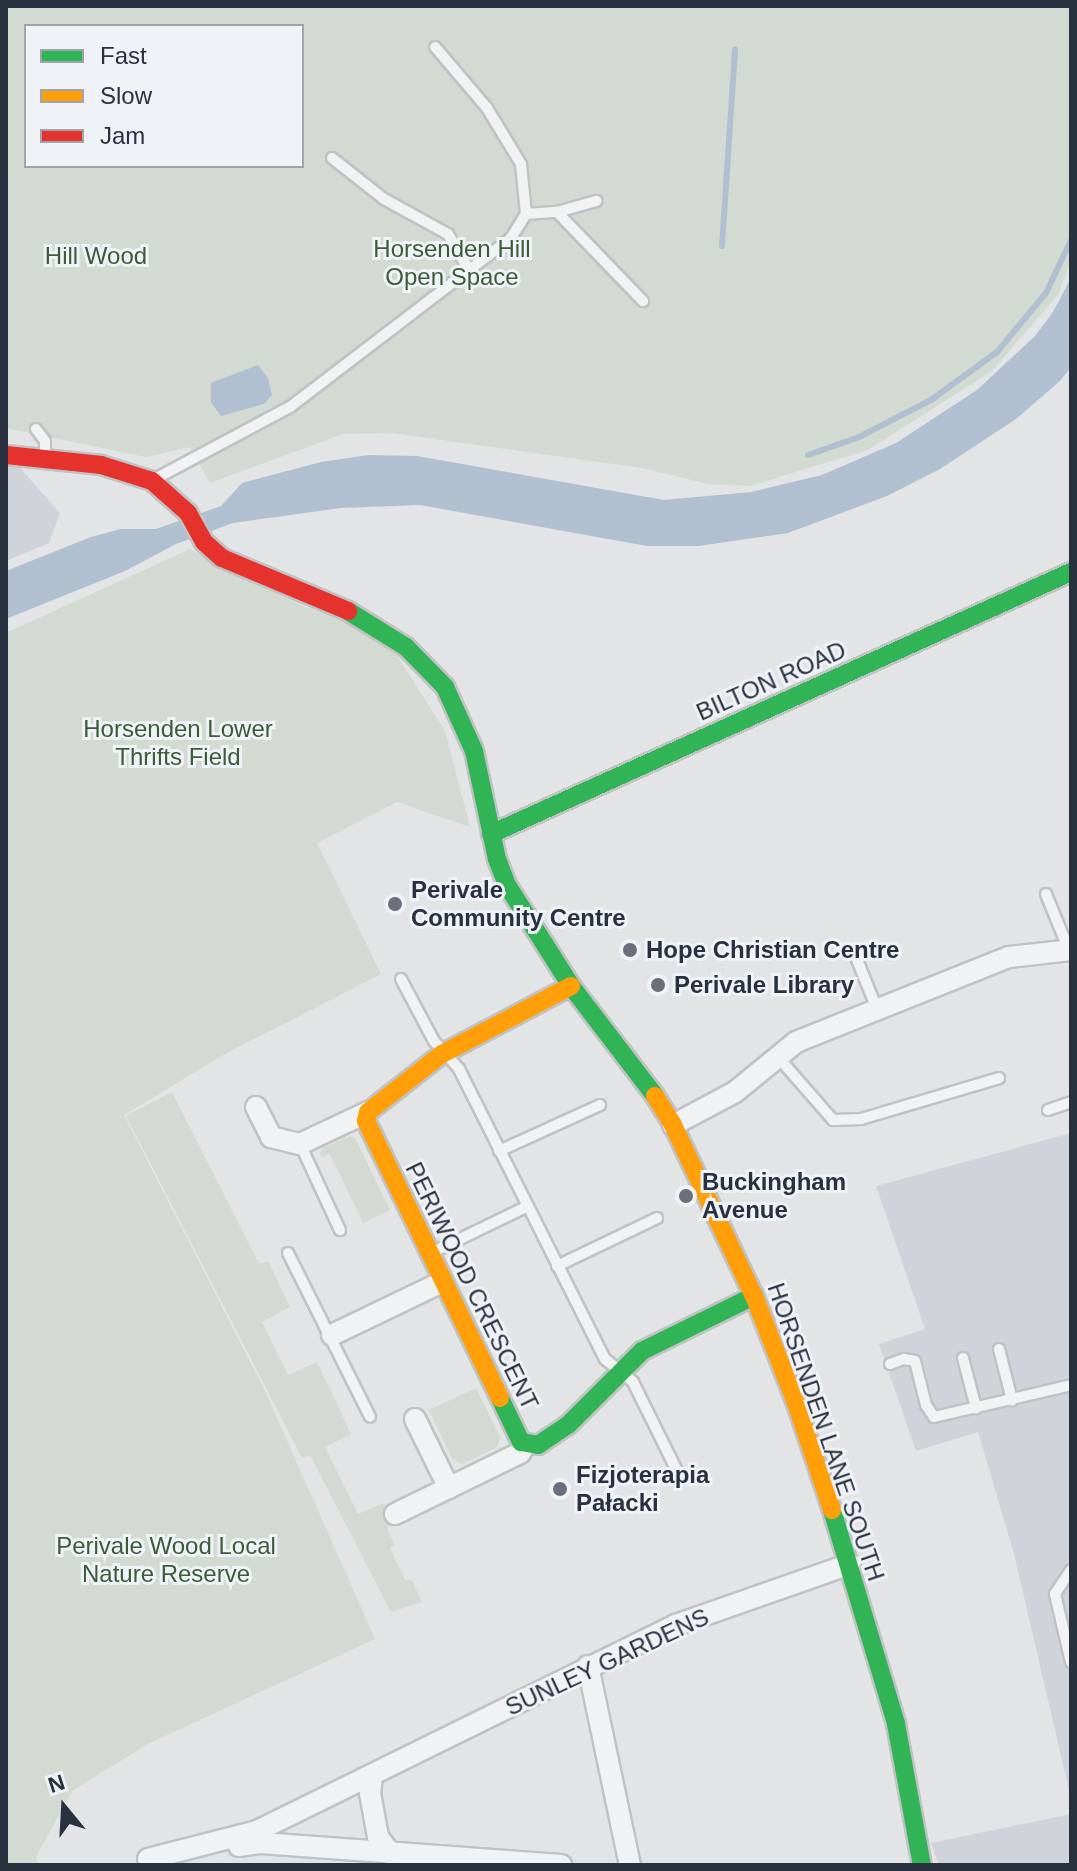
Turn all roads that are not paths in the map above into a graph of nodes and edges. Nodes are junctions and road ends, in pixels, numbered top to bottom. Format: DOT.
graph roads {
  1 [pos="435,47"];
  2 [pos="332,158"];
  3 [pos="596,201"];
  4 [pos="557,212"];
  5 [pos="526,214"];
  6 [pos="469,270"];
  7 [pos="643,301"];
  8 [pos="36,429"];
  9 [pos="6,455"];
  10 [pos="45,458"];
  11 [pos="152,481"];
  12 [pos="1071,572"];
  13 [pos="491,834"];
  14 [pos="1046,894"];
  15 [pos="1070,950"];
  16 [pos="856,957"];
  17 [pos="401,979"];
  18 [pos="571,986"];
  19 [pos="877,1009"];
  20 [pos="442,1054"];
  21 [pos="777,1056"];
  22 [pos="999,1078"];
  23 [pos="1071,1102"];
  24 [pos="600,1105"];
  25 [pos="256,1107"];
  26 [pos="1048,1110"];
  27 [pos="368,1112"];
  28 [pos="673,1125"];
  29 [pos="300,1144"];
  30 [pos="499,1151"];
  31 [pos="526,1207"];
  32 [pos="657,1218"];
  33 [pos="340,1230"];
  34 [pos="288,1253"];
  35 [pos="429,1254"];
  36 [pos="557,1266"];
  37 [pos="442,1282"];
  38 [pos="754,1296"];
  39 [pos="332,1335"];
  40 [pos="999,1349"];
  41 [pos="963,1358"];
  42 [pos="890,1364"];
  43 [pos="619,1370"];
  44 [pos="1071,1385"];
  45 [pos="1012,1400"];
  46 [pos="976,1408"];
  47 [pos="370,1417"];
  48 [pos="415,1419"];
  49 [pos="525,1445"];
  50 [pos="681,1479"];
  51 [pos="449,1488"];
  52 [pos="395,1514"];
  53 [pos="850,1564"];
  54 [pos="1071,1570"];
  55 [pos="1071,1662"];
  56 [pos="588,1666"];
  57 [pos="372,1777"];
  58 [pos="391,1854"];
  59 [pos="561,1865"];
  60 [pos="630,1865"];
  61 [pos="922,1865"];
  1 -- 5 [label="lane"];
  2 -- 6 [label="lane"];
  3 -- 4 [label="lane"];
  4 -- 5 [label="lane"];
  4 -- 7 [label="lane"];
  5 -- 6 [label="lane"];
  6 -- 11 [label="lane"];
  8 -- 10 [label="lane"];
  9 -- 10 [label="street"];
  10 -- 11 [label="street"];
  11 -- 13 [label="street, HORSENDEN LANE SOUTH"];
  12 -- 13 [label="street, BILTON ROAD"];
  13 -- 18 [label="street, HORSENDEN LANE SOUTH"];
  14 -- 15 [label="lane"];
  15 -- 19 [label="street"];
  16 -- 19 [label="lane"];
  17 -- 20 [label="lane"];
  18 -- 20 [label="street"];
  18 -- 28 [label="street, HORSENDEN LANE SOUTH"];
  19 -- 21 [label="street"];
  20 -- 27 [label="street"];
  20 -- 30 [label="lane"];
  21 -- 22 [label="lane"];
  21 -- 28 [label="street"];
  23 -- 26 [label="lane"];
  24 -- 30 [label="lane"];
  25 -- 29 [label="street"];
  27 -- 29 [label="street"];
  27 -- 35 [label="street, PERIWOOD CRESCENT"];
  28 -- 38 [label="street, HORSENDEN LANE SOUTH"];
  29 -- 33 [label="lane"];
  30 -- 31 [label="lane"];
  31 -- 35 [label="lane"];
  31 -- 36 [label="lane"];
  32 -- 36 [label="lane"];
  34 -- 39 [label="lane"];
  35 -- 37 [label="street, PERIWOOD CRESCENT"];
  36 -- 43 [label="lane"];
  37 -- 39 [label="street"];
  37 -- 49 [label="street, PERIWOOD CRESCENT"];
  38 -- 43 [label="street, PERIWOOD CRESCENT"];
  38 -- 53 [label="street, HORSENDEN LANE SOUTH"];
  39 -- 47 [label="lane"];
  40 -- 45 [label="lane"];
  41 -- 46 [label="lane"];
  42 -- 46 [label="lane"];
  43 -- 49 [label="street, PERIWOOD CRESCENT"];
  43 -- 50 [label="lane"];
  44 -- 45 [label="lane"];
  45 -- 46 [label="lane"];
  48 -- 51 [label="street"];
  49 -- 51 [label="street"];
  51 -- 52 [label="street"];
  53 -- 56 [label="street, SUNLEY GARDENS"];
  53 -- 61 [label="street, HORSENDEN LANE SOUTH"];
  54 -- 55 [label="lane"];
  56 -- 57 [label="street, SUNLEY GARDENS"];
  56 -- 60 [label="street"];
  57 -- 58 [label="street"];
  57 -- 58 [label="street, SUNLEY GARDENS"];
  58 -- 59 [label="street"];
}
